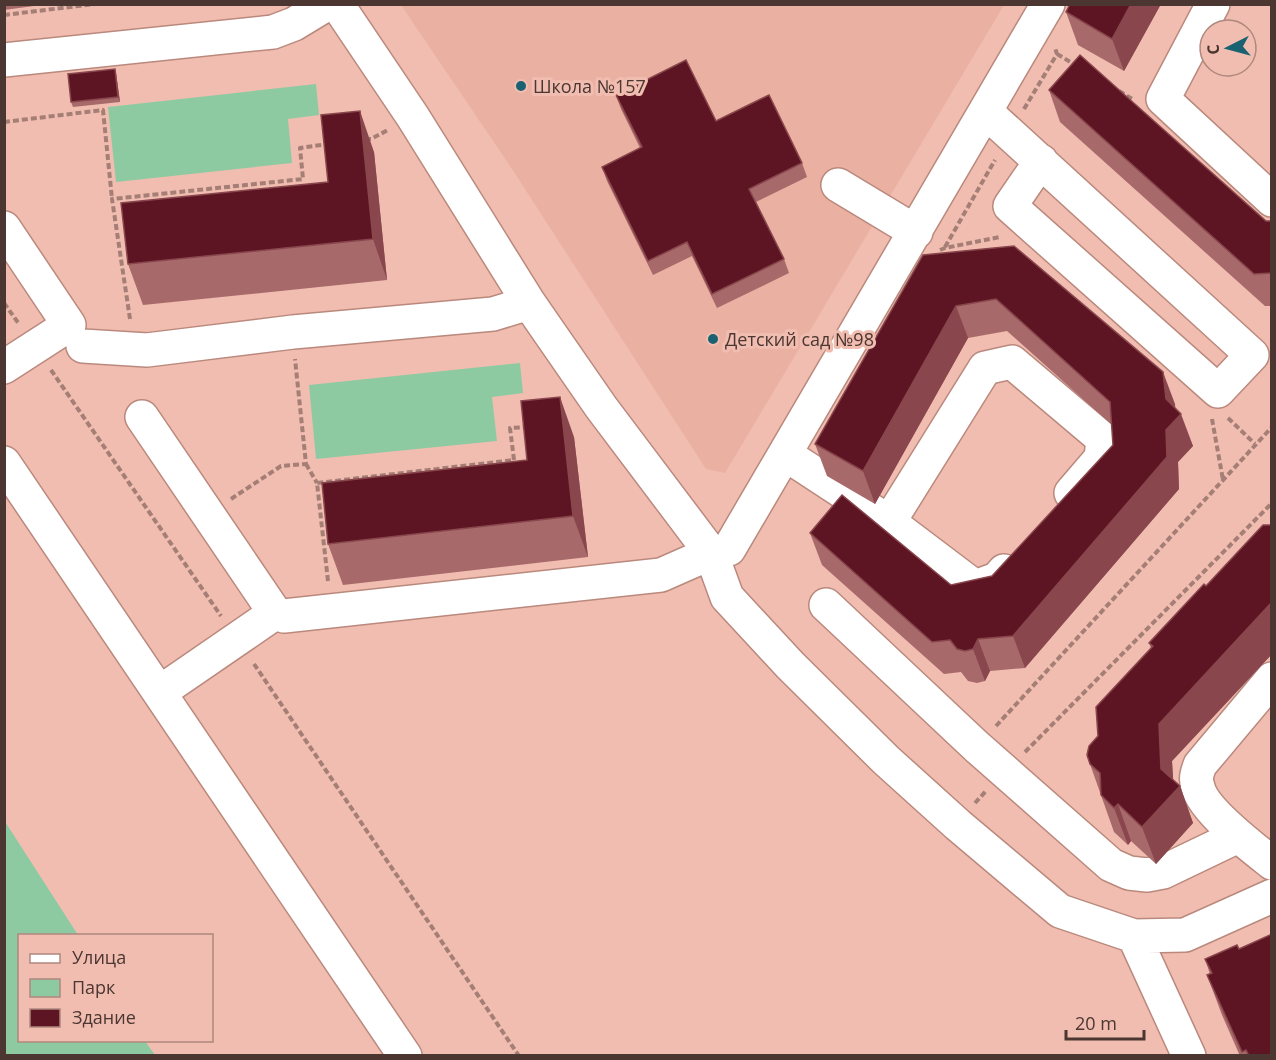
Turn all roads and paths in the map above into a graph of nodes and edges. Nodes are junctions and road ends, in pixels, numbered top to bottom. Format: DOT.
graph roads {
  1 [pos="95,4"];
  2 [pos="327,4"];
  3 [pos="337,4"];
  4 [pos="1048,4"];
  5 [pos="1213,4"];
  6 [pos="4,15"];
  7 [pos="1057,54"];
  8 [pos="4,60"];
  9 [pos="1077,66"];
  10 [pos="1117,90"];
  11 [pos="1137,102"];
  12 [pos="986,112"];
  13 [pos="413,117"];
  14 [pos="4,122"];
  15 [pos="1011,134"];
  16 [pos="361,140"];
  17 [pos="330,144"];
  18 [pos="1041,160"];
  19 [pos="837,185"];
  20 [pos="112,199"];
  21 [pos="1272,200"];
  22 [pos="4,228"];
  23 [pos="1003,236"];
  24 [pos="926,242"];
  25 [pos="945,248"];
  26 [pos="4,303"];
  27 [pos="529,303"];
  28 [pos="130,324"];
  29 [pos="292,332"];
  30 [pos="81,343"];
  31 [pos="35,346"];
  32 [pos="4,368"];
  33 [pos="1217,399"];
  34 [pos="142,417"];
  35 [pos="531,427"];
  36 [pos="1272,427"];
  37 [pos="1255,444"];
  38 [pos="785,454"];
  39 [pos="4,462"];
  40 [pos="306,464"];
  41 [pos="1223,480"];
  42 [pos="317,483"];
  43 [pos="1272,503"];
  44 [pos="209,515"];
  45 [pos="1049,519"];
  46 [pos="889,522"];
  47 [pos="711,553"];
  48 [pos="1019,553"];
  49 [pos="328,582"];
  50 [pos="826,605"];
  51 [pos="275,613"];
  52 [pos="237,639"];
  53 [pos="1272,679"];
  54 [pos="160,692"];
  55 [pos="977,747"];
  56 [pos="1005,772"];
  57 [pos="970,808"];
  58 [pos="1238,836"];
  59 [pos="1272,863"];
  60 [pos="1272,896"];
  61 [pos="1134,936"];
  62 [pos="405,1056"];
  63 [pos="519,1056"];
  64 [pos="1189,1056"];
  1 -- 6 [label="path"];
  2 -- 8 [label="street"];
  3 -- 13 [label="street"];
  4 -- 12 [label="street"];
  5 -- 21 [label="street"];
  7 -- 9 [label="path"];
  10 -- 11 [label="path"];
  12 -- 15 [label="street"];
  12 -- 24 [label="street"];
  13 -- 16 [label="path"];
  13 -- 27 [label="street"];
  14 -- 20 [label="path"];
  15 -- 18 [label="street"];
  15 -- 25 [label="path"];
  17 -- 20 [label="path"];
  18 -- 33 [label="street"];
  18 -- 33 [label="street"];
  19 -- 24 [label="street"];
  20 -- 28 [label="path"];
  22 -- 30 [label="street"];
  23 -- 25 [label="path"];
  24 -- 25 [label="path"];
  24 -- 38 [label="street"];
  26 -- 31 [label="path"];
  27 -- 29 [label="street"];
  27 -- 47 [label="street"];
  29 -- 30 [label="street"];
  29 -- 40 [label="path"];
  30 -- 31 [label="street"];
  31 -- 32 [label="street"];
  31 -- 52 [label="path"];
  33 -- 37 [label="path"];
  33 -- 41 [label="path"];
  34 -- 44 [label="street"];
  35 -- 42 [label="path"];
  36 -- 37 [label="path"];
  37 -- 41 [label="path"];
  38 -- 46 [label="street"];
  38 -- 47 [label="street"];
  39 -- 54 [label="street"];
  40 -- 42 [label="path"];
  40 -- 44 [label="path"];
  41 -- 55 [label="path"];
  42 -- 49 [label="path"];
  43 -- 56 [label="path"];
  44 -- 51 [label="street"];
  45 -- 46 [label="street"];
  46 -- 48 [label="street"];
  47 -- 51 [label="street"];
  47 -- 61 [label="street"];
  50 -- 55 [label="street"];
  51 -- 52 [label="street"];
  52 -- 54 [label="street"];
  52 -- 63 [label="path"];
  53 -- 58 [label="street"];
  54 -- 62 [label="street"];
  55 -- 56 [label="street"];
  56 -- 57 [label="path"];
  56 -- 58 [label="street"];
  58 -- 59 [label="street"];
  60 -- 61 [label="street"];
  61 -- 64 [label="street"];
}
